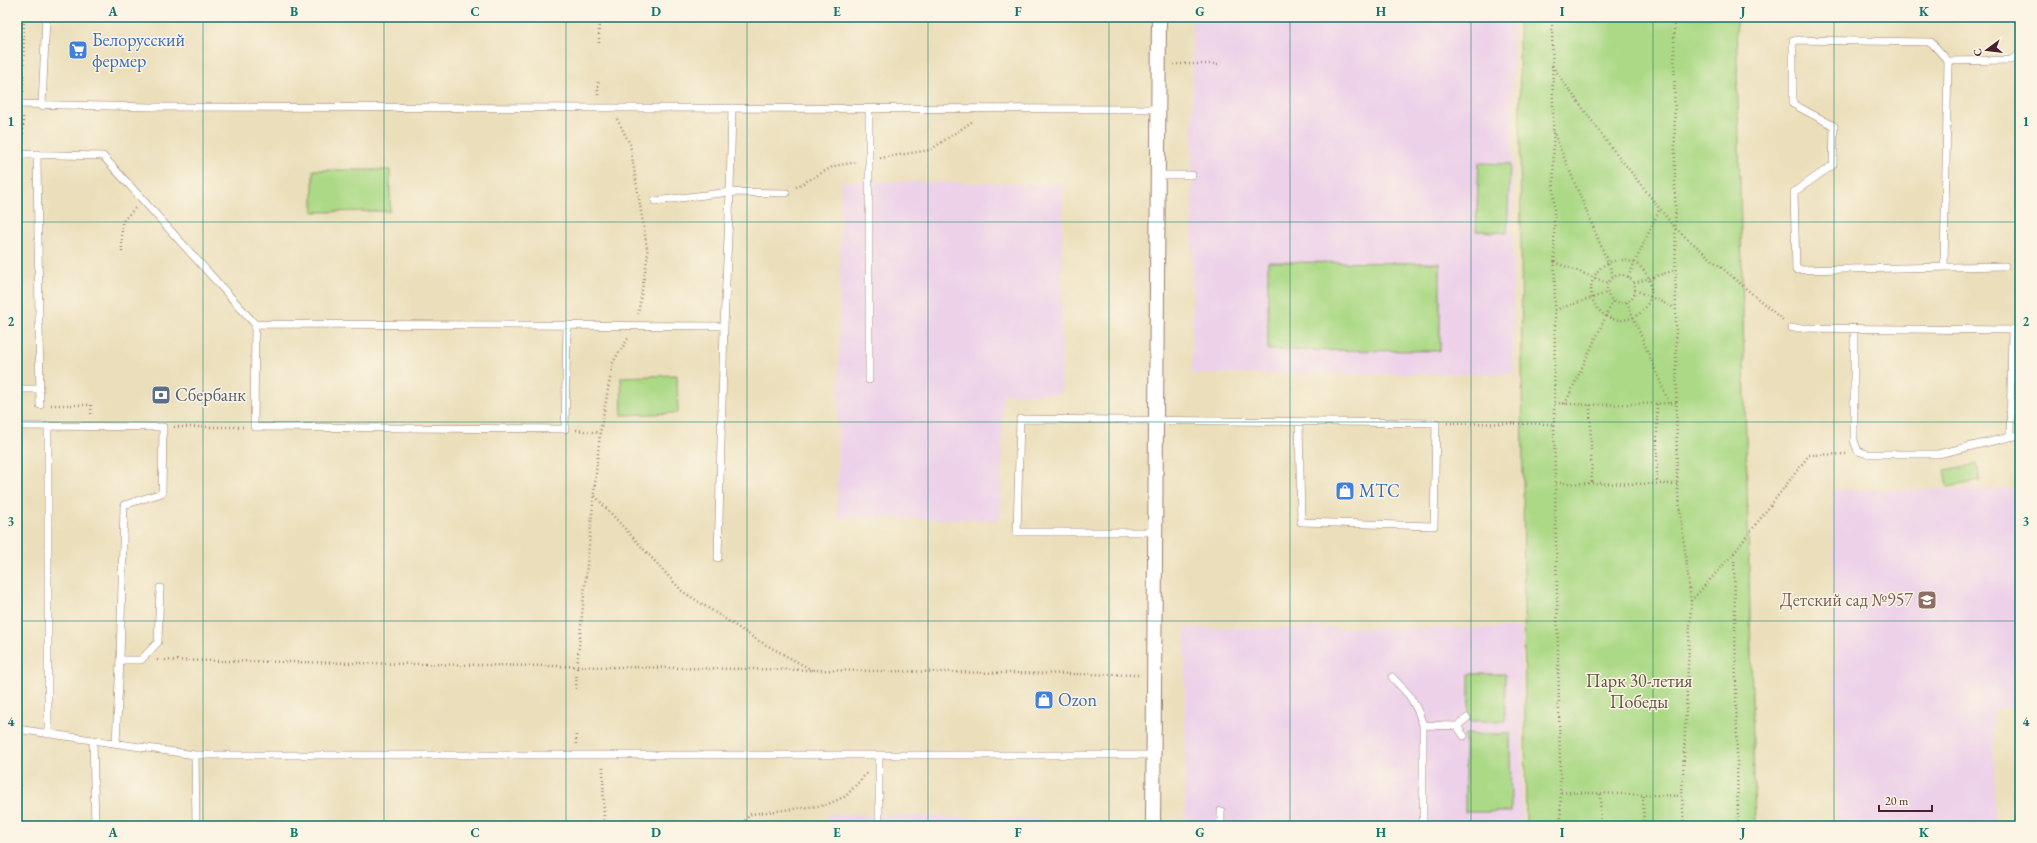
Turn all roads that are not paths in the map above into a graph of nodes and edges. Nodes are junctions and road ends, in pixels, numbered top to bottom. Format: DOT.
graph roads {
  1 [pos="46,17"];
  2 [pos="1159,17"];
  3 [pos="2020,54"];
  4 [pos="1948,61"];
  5 [pos="20,105"];
  6 [pos="42,106"];
  7 [pos="732,108"];
  8 [pos="869,109"];
  9 [pos="1158,110"];
  10 [pos="20,154"];
  11 [pos="37,154"];
  12 [pos="1192,175"];
  13 [pos="1158,176"];
  14 [pos="730,192"];
  15 [pos="786,193"];
  16 [pos="655,201"];
  17 [pos="2005,266"];
  18 [pos="1944,267"];
  19 [pos="255,324"];
  20 [pos="567,325"];
  21 [pos="724,326"];
  22 [pos="2020,326"];
  23 [pos="1792,328"];
  24 [pos="1854,328"];
  25 [pos="2012,330"];
  26 [pos="869,380"];
  27 [pos="17,389"];
  28 [pos="40,389"];
  29 [pos="40,405"];
  30 [pos="1156,420"];
  31 [pos="1299,422"];
  32 [pos="17,426"];
  33 [pos="48,426"];
  34 [pos="2020,435"];
  35 [pos="2010,437"];
  36 [pos="1155,532"];
  37 [pos="718,558"];
  38 [pos="160,588"];
  39 [pos="120,660"];
  40 [pos="1392,677"];
  41 [pos="1467,718"];
  42 [pos="1423,726"];
  43 [pos="1457,726"];
  44 [pos="18,729"];
  45 [pos="48,734"];
  46 [pos="1464,736"];
  47 [pos="93,740"];
  48 [pos="116,743"];
  49 [pos="195,754"];
  50 [pos="879,755"];
  51 [pos="1154,755"];
  52 [pos="1221,811"];
  53 [pos="95,826"];
  54 [pos="196,826"];
  55 [pos="879,826"];
  56 [pos="1153,826"];
  57 [pos="1221,826"];
  58 [pos="1423,826"];
  1 -- 6 [label="lane"];
  2 -- 9 [label="street"];
  3 -- 4 [label="lane"];
  4 -- 18 [label="lane"];
  4 -- 18 [label="lane"];
  5 -- 6 [label="lane"];
  6 -- 7 [label="lane"];
  7 -- 8 [label="lane"];
  7 -- 14 [label="lane"];
  8 -- 9 [label="lane"];
  8 -- 26 [label="lane"];
  9 -- 13 [label="street"];
  10 -- 11 [label="lane"];
  11 -- 19 [label="lane"];
  11 -- 28 [label="lane"];
  12 -- 13 [label="lane"];
  13 -- 30 [label="street"];
  14 -- 15 [label="lane"];
  14 -- 16 [label="lane"];
  14 -- 21 [label="lane"];
  17 -- 18 [label="lane"];
  19 -- 20 [label="lane"];
  19 -- 20 [label="lane"];
  20 -- 21 [label="lane"];
  21 -- 37 [label="lane"];
  22 -- 25 [label="lane"];
  23 -- 24 [label="lane"];
  24 -- 25 [label="lane"];
  24 -- 35 [label="lane"];
  25 -- 35 [label="lane"];
  27 -- 28 [label="lane"];
  28 -- 29 [label="lane"];
  30 -- 31 [label="lane"];
  30 -- 36 [label="street"];
  30 -- 36 [label="lane"];
  31 -- 31 [label="lane"];
  32 -- 33 [label="lane"];
  33 -- 39 [label="lane"];
  33 -- 45 [label="lane"];
  34 -- 35 [label="lane"];
  36 -- 51 [label="street"];
  38 -- 39 [label="lane"];
  39 -- 48 [label="lane"];
  40 -- 42 [label="lane"];
  41 -- 43 [label="lane"];
  42 -- 43 [label="lane"];
  42 -- 58 [label="lane"];
  43 -- 46 [label="lane"];
  44 -- 45 [label="lane"];
  45 -- 47 [label="lane"];
  47 -- 48 [label="lane"];
  47 -- 53 [label="lane"];
  48 -- 49 [label="lane"];
  49 -- 50 [label="lane"];
  49 -- 54 [label="lane"];
  50 -- 51 [label="lane"];
  50 -- 55 [label="lane"];
  51 -- 56 [label="street"];
  52 -- 57 [label="lane"];
}
